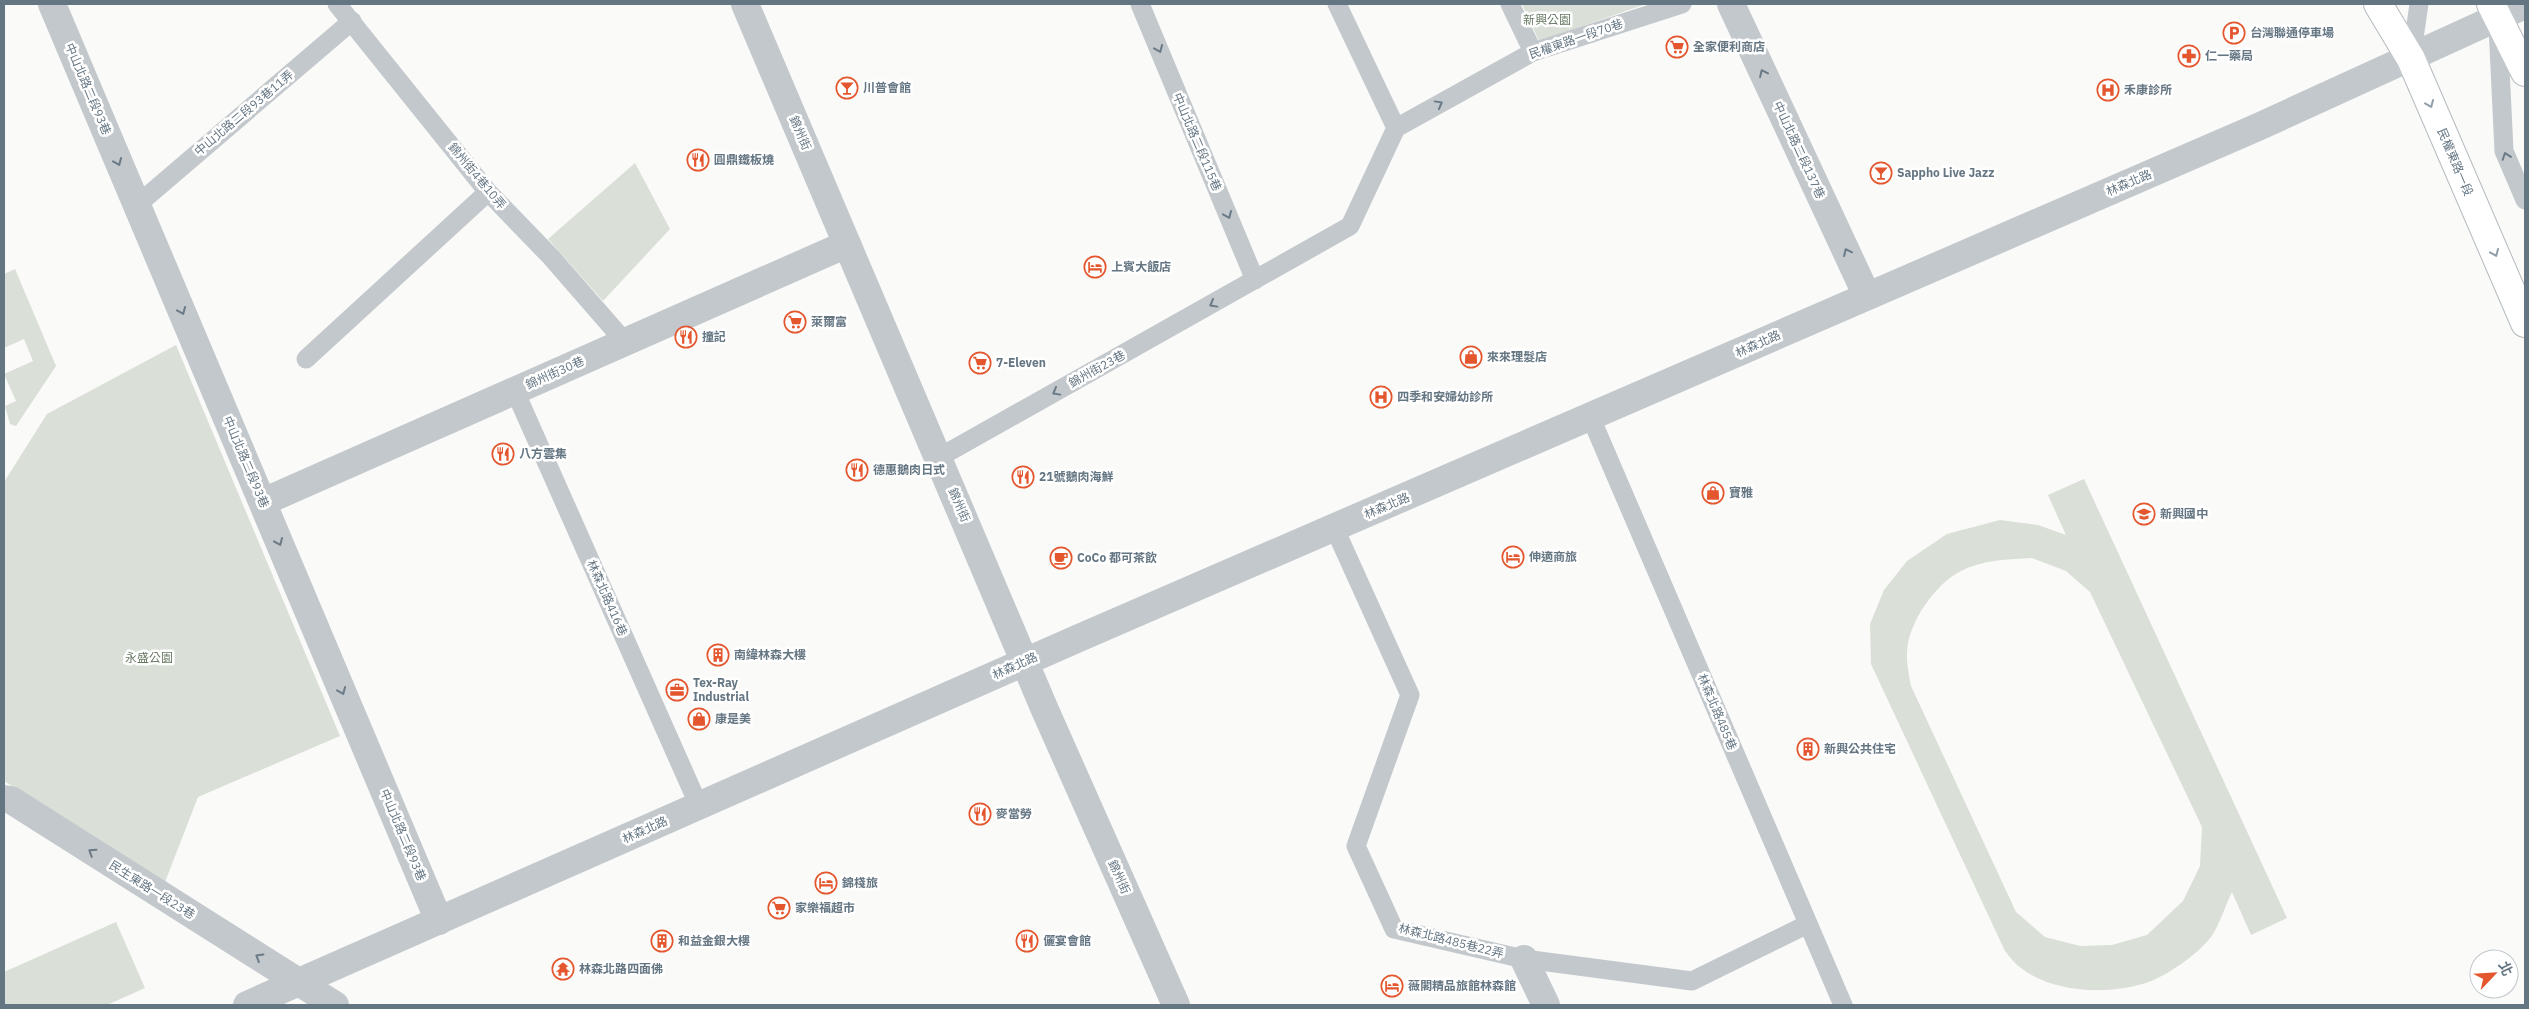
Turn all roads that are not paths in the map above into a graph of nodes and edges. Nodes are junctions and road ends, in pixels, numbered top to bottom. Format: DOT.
graph roads {
  1 [pos="52,4"];
  2 [pos="337,4"];
  3 [pos="745,4"];
  4 [pos="1140,4"];
  5 [pos="1337,4"];
  6 [pos="1510,4"];
  7 [pos="1682,4"];
  8 [pos="1731,4"];
  9 [pos="2378,4"];
  10 [pos="2419,4"];
  11 [pos="2525,5"];
  12 [pos="2494,11"];
  13 [pos="352,21"];
  14 [pos="1533,52"];
  15 [pos="2411,59"];
  16 [pos="2525,72"];
  17 [pos="1396,128"];
  18 [pos="488,192"];
  19 [pos="2525,200"];
  20 [pos="137,204"];
  21 [pos="847,244"];
  22 [pos="1255,280"];
  23 [pos="1867,296"];
  24 [pos="2525,323"];
  25 [pos="625,342"];
  26 [pos="306,359"];
  27 [pos="515,391"];
  28 [pos="1591,418"];
  29 [pos="938,458"];
  30 [pos="262,502"];
  31 [pos="1334,527"];
  32 [pos="1025,662"];
  33 [pos="4,799"];
  34 [pos="699,806"];
  35 [pos="439,921"];
  36 [pos="1808,924"];
  37 [pos="1524,959"];
  38 [pos="301,982"];
  39 [pos="247,1005"];
  40 [pos="335,1005"];
  41 [pos="1176,1005"];
  42 [pos="1546,1005"];
  43 [pos="1843,1005"];
  1 -- 20 [label="street, 中山北路二段93巷, one-way"];
  2 -- 13 [label="lane, 錦州街4巷10弄"];
  3 -- 21 [label="street, 錦州街"];
  4 -- 22 [label="lane, 中山北路二段115巷, one-way"];
  5 -- 17 [label="lane"];
  6 -- 14 [label="lane"];
  7 -- 14 [label="lane, 民權東路一段70巷"];
  23 -- 8 [label="street, 中山北路二段137巷, one-way"];
  9 -- 15 [label="main road, 民權東路一段"];
  10 -- 15 [label="lane"];
  11 -- 12 [label="street, 林森北路"];
  12 -- 15 [label="street, 林森北路"];
  12 -- 16 [label="main road"];
  19 -- 12 [label="lane, one-way"];
  13 -- 18 [label="lane, 錦州街4巷10弄"];
  13 -- 20 [label="lane, 中山北路二段93巷11弄"];
  17 -- 14 [label="lane, 民權東路一段70巷, one-way"];
  15 -- 23 [label="street, 林森北路"];
  15 -- 24 [label="main road, 民權東路一段, one-way"];
  17 -- 22 [label="lane, 錦州街23巷"];
  18 -- 25 [label="lane, 錦州街4巷10弄"];
  18 -- 26 [label="lane"];
  20 -- 30 [label="street, 中山北路二段93巷, one-way"];
  21 -- 25 [label="street, 錦州街30巷"];
  21 -- 29 [label="street, 錦州街"];
  22 -- 29 [label="lane, 錦州街23巷, one-way"];
  23 -- 28 [label="street, 林森北路"];
  25 -- 27 [label="street, 錦州街30巷"];
  27 -- 30 [label="street, 錦州街30巷"];
  27 -- 34 [label="lane, 林森北路416巷"];
  28 -- 31 [label="street, 林森北路"];
  28 -- 36 [label="lane, 林森北路485巷"];
  29 -- 32 [label="street, 錦州街"];
  30 -- 35 [label="street, 中山北路二段93巷, one-way"];
  31 -- 32 [label="street, 林森北路"];
  31 -- 37 [label="lane, 林森北路485巷22弄"];
  32 -- 34 [label="street, 林森北路"];
  32 -- 41 [label="street, 錦州街"];
  38 -- 33 [label="street, 民生東路一段23巷, one-way"];
  34 -- 35 [label="street, 林森北路"];
  35 -- 38 [label="street, 林森北路"];
  36 -- 37 [label="lane, 林森北路485巷22弄"];
  36 -- 43 [label="lane, 林森北路485巷"];
  37 -- 42 [label="street"];
  38 -- 39 [label="street, 林森北路"];
  38 -- 40 [label="street, 民生東路一段23巷"];
}
